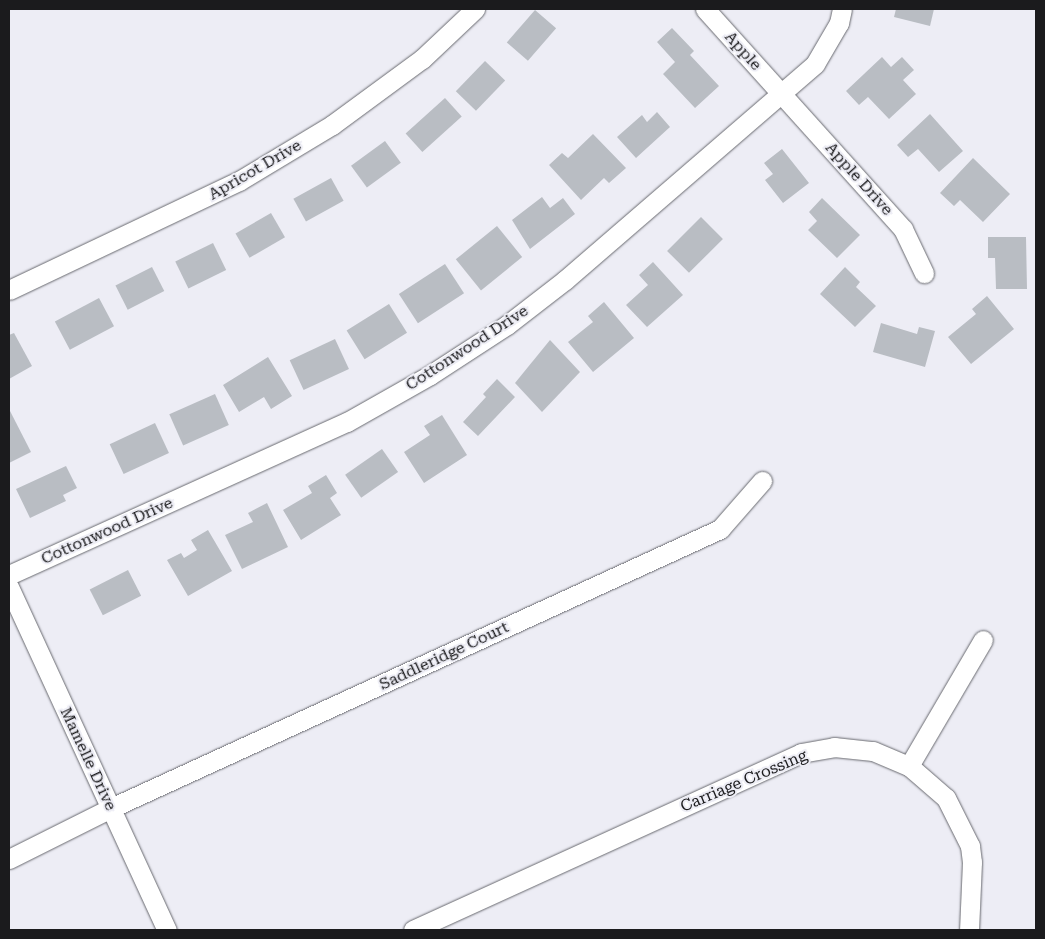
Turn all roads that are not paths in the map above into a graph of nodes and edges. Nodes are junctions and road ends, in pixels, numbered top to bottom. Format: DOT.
graph roads {
  1 [pos="475,9"];
  2 [pos="705,9"];
  3 [pos="842,9"];
  4 [pos="781,93"];
  5 [pos="924,273"];
  6 [pos="9,290"];
  7 [pos="762,482"];
  8 [pos="9,575"];
  9 [pos="9,587"];
  10 [pos="983,640"];
  11 [pos="909,766"];
  12 [pos="111,808"];
  13 [pos="9,859"];
  14 [pos="167,930"];
  15 [pos="413,930"];
  16 [pos="969,930"];
  1 -- 6 [label="street, Apricot Drive"];
  2 -- 4 [label="street, Apple"];
  3 -- 4 [label="street, Cottonwood Drive"];
  4 -- 5 [label="street, Apple Drive"];
  4 -- 8 [label="street, Cottonwood Drive"];
  7 -- 12 [label="street, Saddleridge Court"];
  9 -- 12 [label="street, Mamelle Drive"];
  10 -- 11 [label="street"];
  11 -- 15 [label="street, Carriage Crossing"];
  11 -- 16 [label="street, Carriage Crossing"];
  12 -- 13 [label="street, Saddleridge Court"];
  12 -- 14 [label="street, Mamelle Drive"];
}
